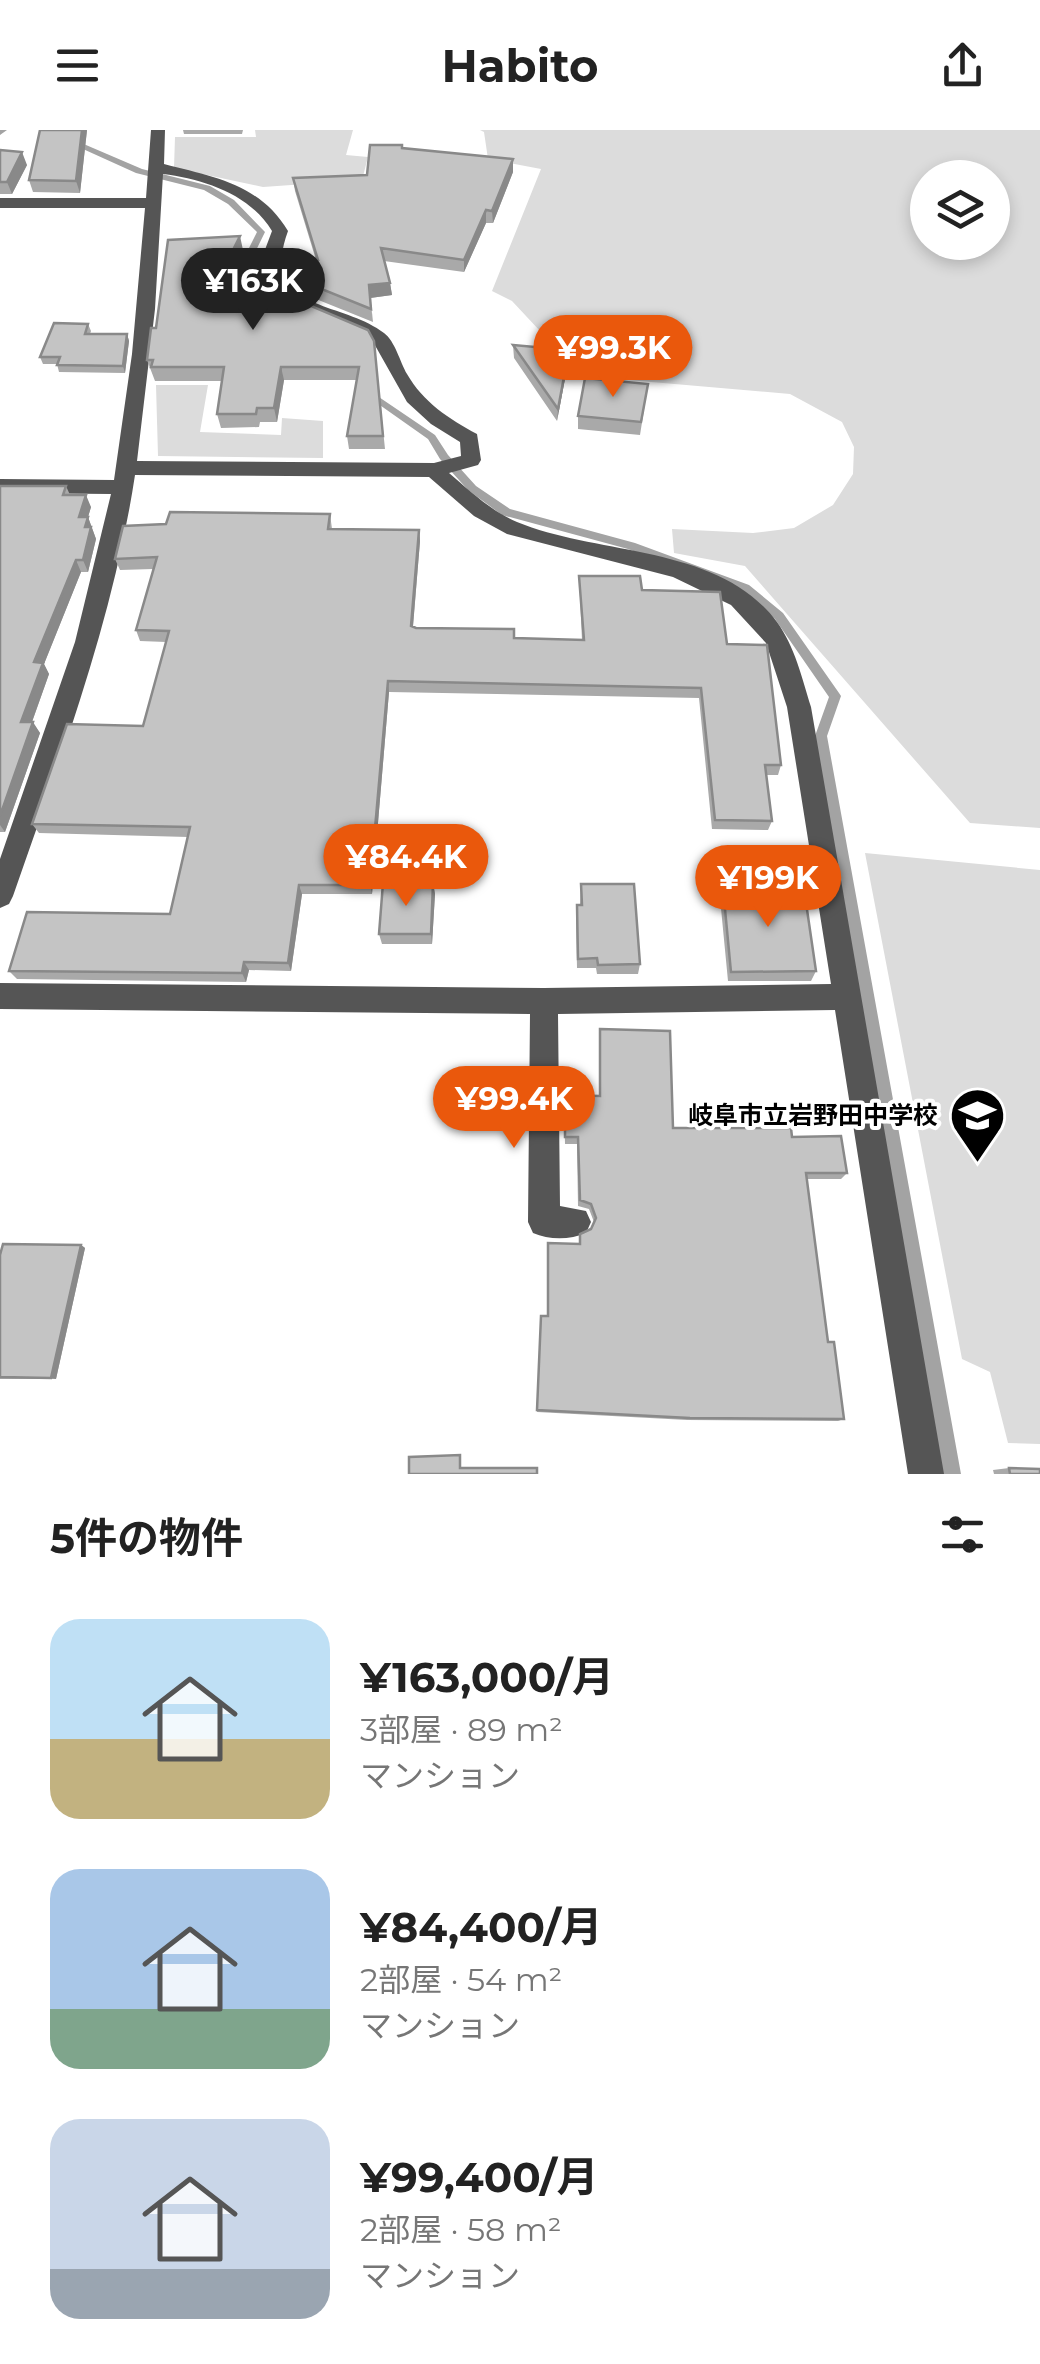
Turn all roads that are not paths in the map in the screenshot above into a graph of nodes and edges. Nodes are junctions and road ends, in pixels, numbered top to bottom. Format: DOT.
graph roads {
  1 [pos="158,130"];
  2 [pos="155,172"];
  3 [pos="0,204"];
  4 [pos="152,204"];
  5 [pos="445,468"];
  6 [pos="125,477"];
  7 [pos="0,486"];
  8 [pos="0,896"];
  9 [pos="0,996"];
  10 [pos="846,998"];
  11 [pos="544,1002"];
  12 [pos="576,1222"];
  13 [pos="926,1474"];
  1 -- 2 [label="street"];
  2 -- 4 [label="street"];
  2 -- 5 [label="street"];
  3 -- 4 [label="street"];
  4 -- 6 [label="street"];
  5 -- 6 [label="street"];
  5 -- 10 [label="street"];
  6 -- 7 [label="street"];
  6 -- 8 [label="street"];
  9 -- 11 [label="street"];
  10 -- 11 [label="street"];
  10 -- 13 [label="street"];
  11 -- 12 [label="street"];
}
